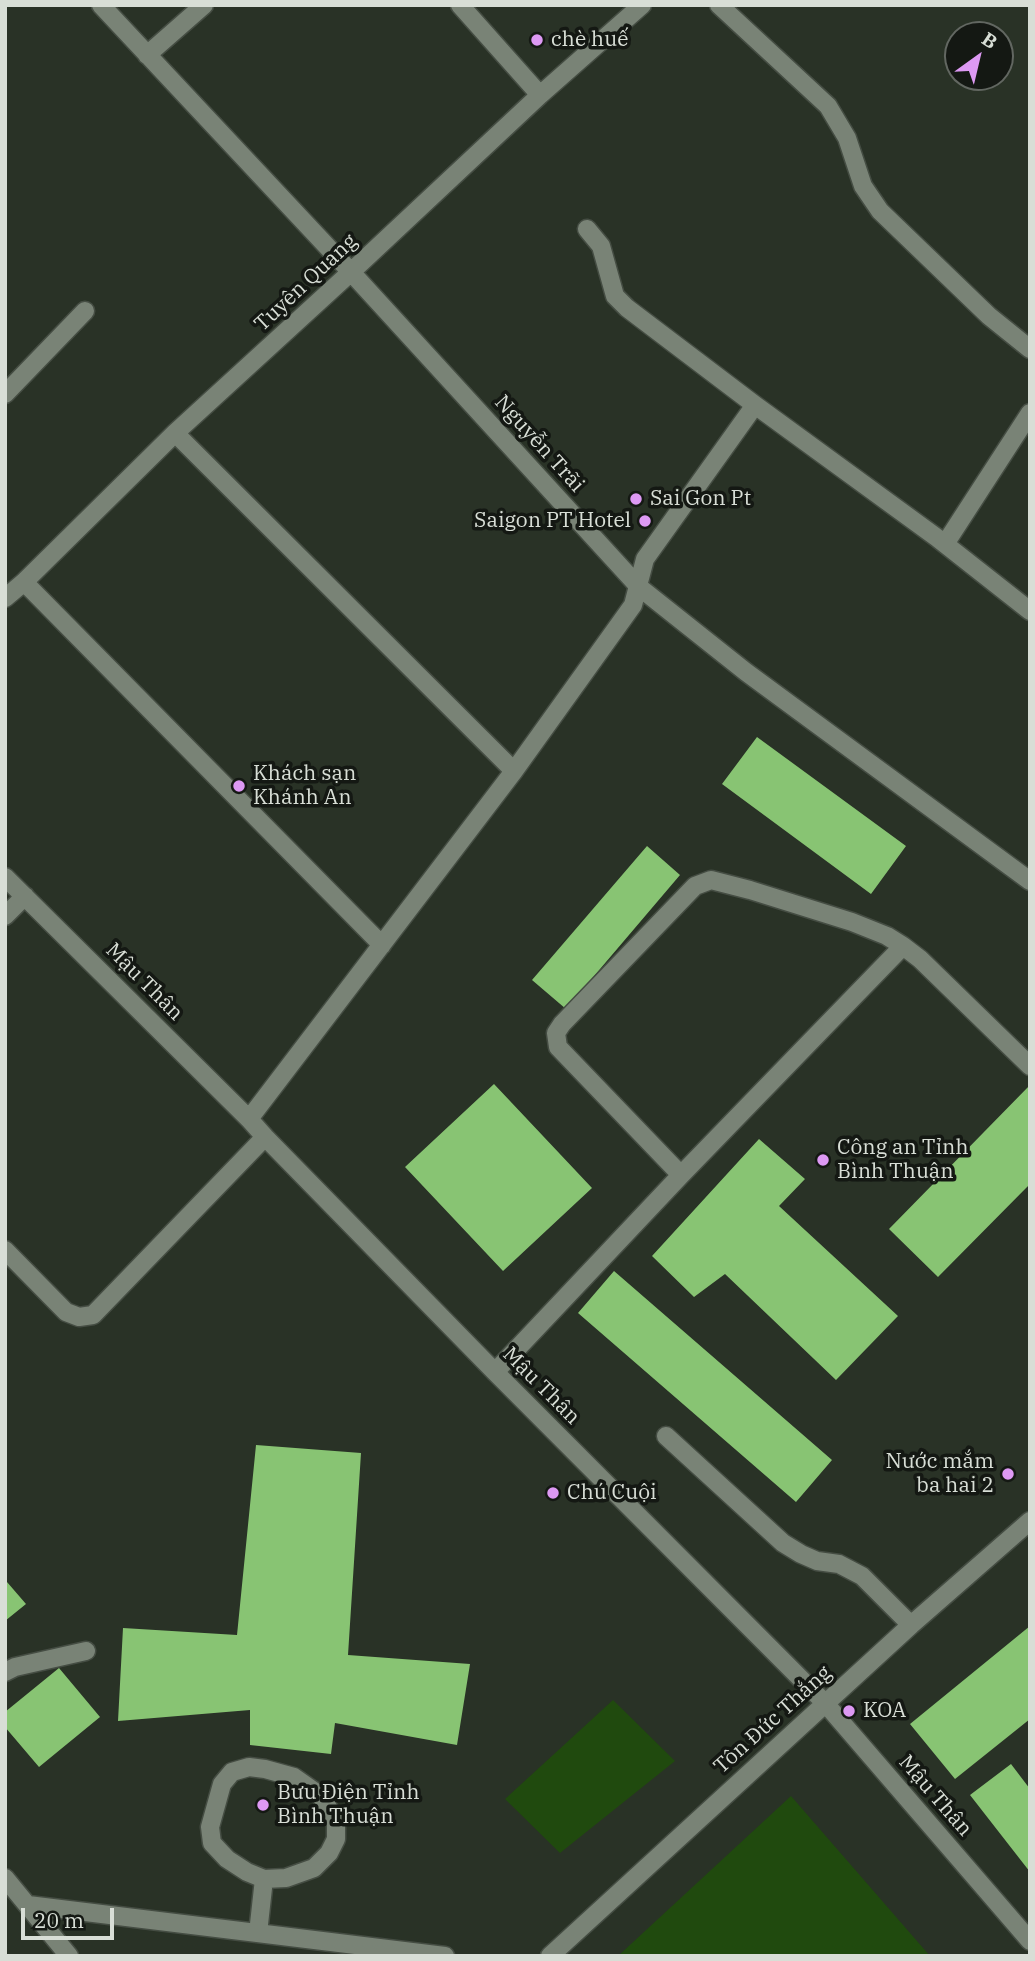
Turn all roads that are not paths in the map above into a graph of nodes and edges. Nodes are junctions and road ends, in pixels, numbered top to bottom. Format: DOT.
graph roads {
  1 [pos="101,5"];
  2 [pos="204,5"];
  3 [pos="460,5"];
  4 [pos="642,5"];
  5 [pos="719,5"];
  6 [pos="147,55"];
  7 [pos="540,94"];
  8 [pos="587,229"];
  9 [pos="351,272"];
  10 [pos="85,311"];
  11 [pos="1030,349"];
  12 [pos="5,394"];
  13 [pos="755,405"];
  14 [pos="1028,419"];
  15 [pos="176,433"];
  16 [pos="945,544"];
  17 [pos="24,582"];
  18 [pos="639,587"];
  19 [pos="5,598"];
  20 [pos="1030,611"];
  21 [pos="514,771"];
  22 [pos="5,877"];
  23 [pos="1030,880"];
  24 [pos="25,896"];
  25 [pos="5,916"];
  26 [pos="382,945"];
  27 [pos="903,946"];
  28 [pos="1030,1066"];
  29 [pos="249,1119"];
  30 [pos="265,1137"];
  31 [pos="681,1175"];
  32 [pos="5,1250"];
  33 [pos="495,1372"];
  34 [pos="666,1436"];
  35 [pos="1026,1530"];
  36 [pos="911,1625"];
  37 [pos="86,1651"];
  38 [pos="5,1672"];
  39 [pos="825,1703"];
  40 [pos="5,1878"];
  41 [pos="264,1879"];
  42 [pos="28,1905"];
  43 [pos="258,1933"];
  44 [pos="1030,1941"];
  45 [pos="69,1956"];
  46 [pos="445,1956"];
  47 [pos="550,1956"];
  1 -- 6 [label="street, Nguyễn Trãi"];
  2 -- 6 [label="street"];
  3 -- 7 [label="street"];
  4 -- 7 [label="street, Tuyên Quang"];
  5 -- 11 [label="street"];
  6 -- 9 [label="street, Nguyễn Trãi"];
  7 -- 9 [label="street, Tuyên Quang"];
  8 -- 13 [label="street"];
  9 -- 15 [label="street, Tuyên Quang"];
  9 -- 18 [label="street, Nguyễn Trãi"];
  10 -- 12 [label="street"];
  13 -- 16 [label="street"];
  13 -- 18 [label="street"];
  14 -- 16 [label="street"];
  15 -- 17 [label="street, Tuyên Quang"];
  15 -- 21 [label="street"];
  16 -- 20 [label="street"];
  17 -- 19 [label="street, Tuyên Quang"];
  17 -- 26 [label="street"];
  18 -- 21 [label="street"];
  18 -- 23 [label="street, Nguyễn Trãi"];
  21 -- 26 [label="street"];
  22 -- 24 [label="street, Mậu Thân"];
  24 -- 25 [label="street"];
  24 -- 29 [label="street, Mậu Thân"];
  26 -- 29 [label="street"];
  27 -- 28 [label="street"];
  27 -- 31 [label="street"];
  27 -- 31 [label="street"];
  29 -- 30 [label="street, Mậu Thân"];
  30 -- 32 [label="street"];
  30 -- 33 [label="street, Mậu Thân"];
  31 -- 33 [label="street"];
  33 -- 39 [label="street, Mậu Thân"];
  34 -- 36 [label="street"];
  35 -- 36 [label="street, Tôn Đức Thắng"];
  36 -- 39 [label="street, Tôn Đức Thắng"];
  37 -- 38 [label="street"];
  39 -- 44 [label="street, Mậu Thân"];
  39 -- 47 [label="street, Tôn Đức Thắng"];
  40 -- 42 [label="street"];
  41 -- 41 [label="street"];
  41 -- 43 [label="street"];
  42 -- 43 [label="street"];
  42 -- 45 [label="street"];
  43 -- 46 [label="street"];
}
